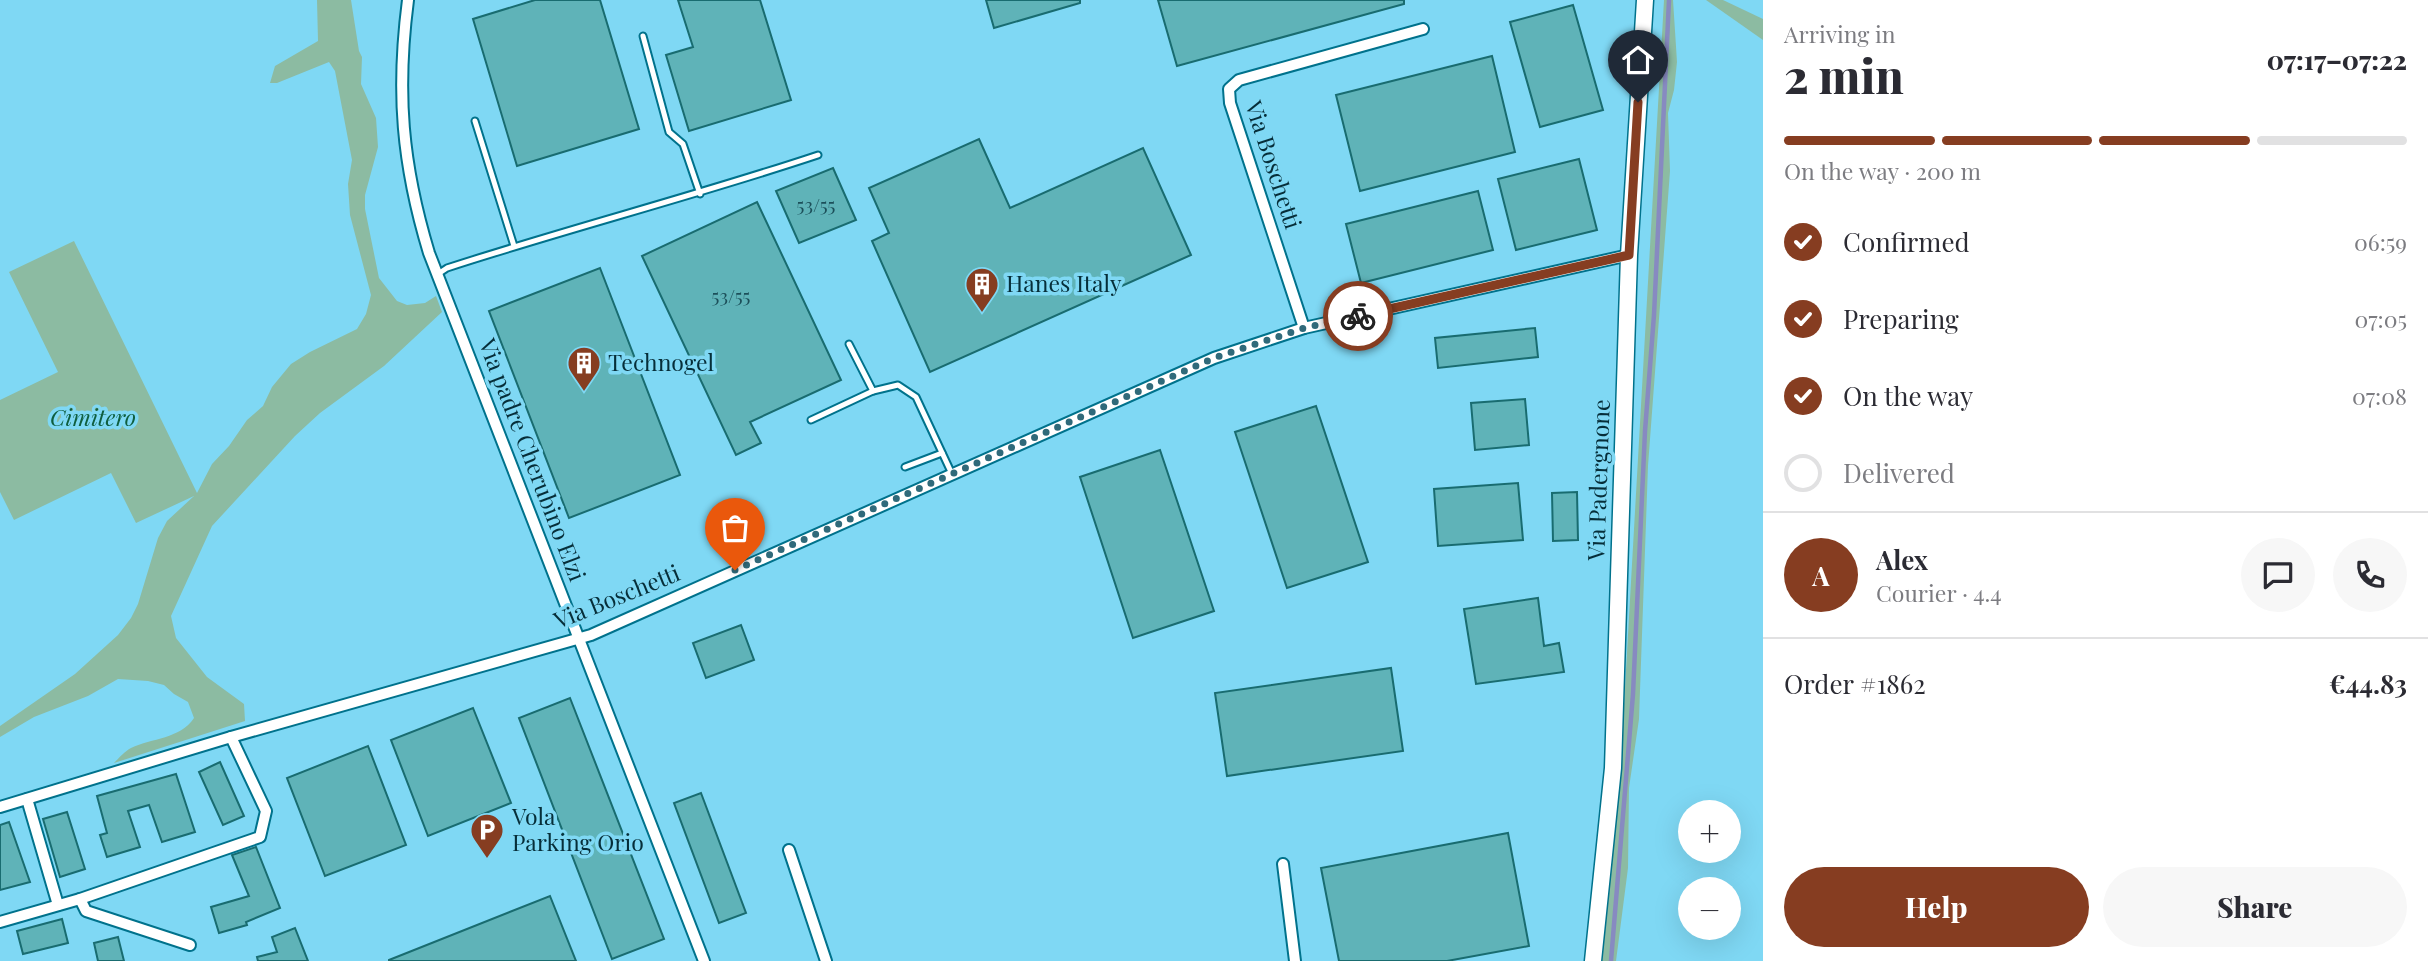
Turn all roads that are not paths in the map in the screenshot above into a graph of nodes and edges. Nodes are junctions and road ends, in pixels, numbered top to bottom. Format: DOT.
graph roads {
  1 [pos="408,0"];
  2 [pos="1645,0"];
  3 [pos="1423,29"];
  4 [pos="643,36"];
  5 [pos="475,121"];
  6 [pos="818,155"];
  7 [pos="700,194"];
  8 [pos="514,246"];
  9 [pos="1629,255"];
  10 [pos="438,274"];
  11 [pos="1304,328"];
  12 [pos="849,344"];
  13 [pos="873,391"];
  14 [pos="811,419"];
  15 [pos="942,453"];
  16 [pos="905,467"];
  17 [pos="952,474"];
  18 [pos="579,639"];
  19 [pos="231,737"];
  20 [pos="27,799"];
  21 [pos="0,807"];
  22 [pos="789,850"];
  23 [pos="1283,864"];
  24 [pos="80,899"];
  25 [pos="58,905"];
  26 [pos="0,922"];
  27 [pos="190,945"];
  28 [pos="705,961"];
  29 [pos="826,961"];
  30 [pos="1295,961"];
  31 [pos="1593,961"];
  1 -- 10 [label="street, Via padre Cherubino Elzi"];
  2 -- 9 [label="street, Via Padergnone"];
  3 -- 11 [label="street, Via Boschetti"];
  4 -- 7 [label="lane"];
  5 -- 8 [label="lane"];
  6 -- 7 [label="lane"];
  7 -- 8 [label="lane"];
  8 -- 10 [label="lane"];
  9 -- 11 [label="street, Via Boschetti"];
  9 -- 31 [label="street, Via Padergnone"];
  10 -- 18 [label="street, Via padre Cherubino Elzi"];
  11 -- 17 [label="street, Via Boschetti"];
  12 -- 13 [label="lane"];
  13 -- 14 [label="lane"];
  13 -- 15 [label="lane"];
  15 -- 16 [label="lane"];
  15 -- 17 [label="lane"];
  17 -- 18 [label="street, Via Boschetti"];
  18 -- 19 [label="street, Via Boschetti"];
  18 -- 28 [label="street, Via padre Cherubino Elzi"];
  19 -- 20 [label="street, Via Boschetti"];
  19 -- 24 [label="street"];
  20 -- 21 [label="street, Via Boschetti"];
  20 -- 25 [label="street"];
  22 -- 29 [label="street"];
  23 -- 30 [label="street"];
  24 -- 25 [label="street"];
  24 -- 27 [label="street"];
  25 -- 26 [label="street"];
}
